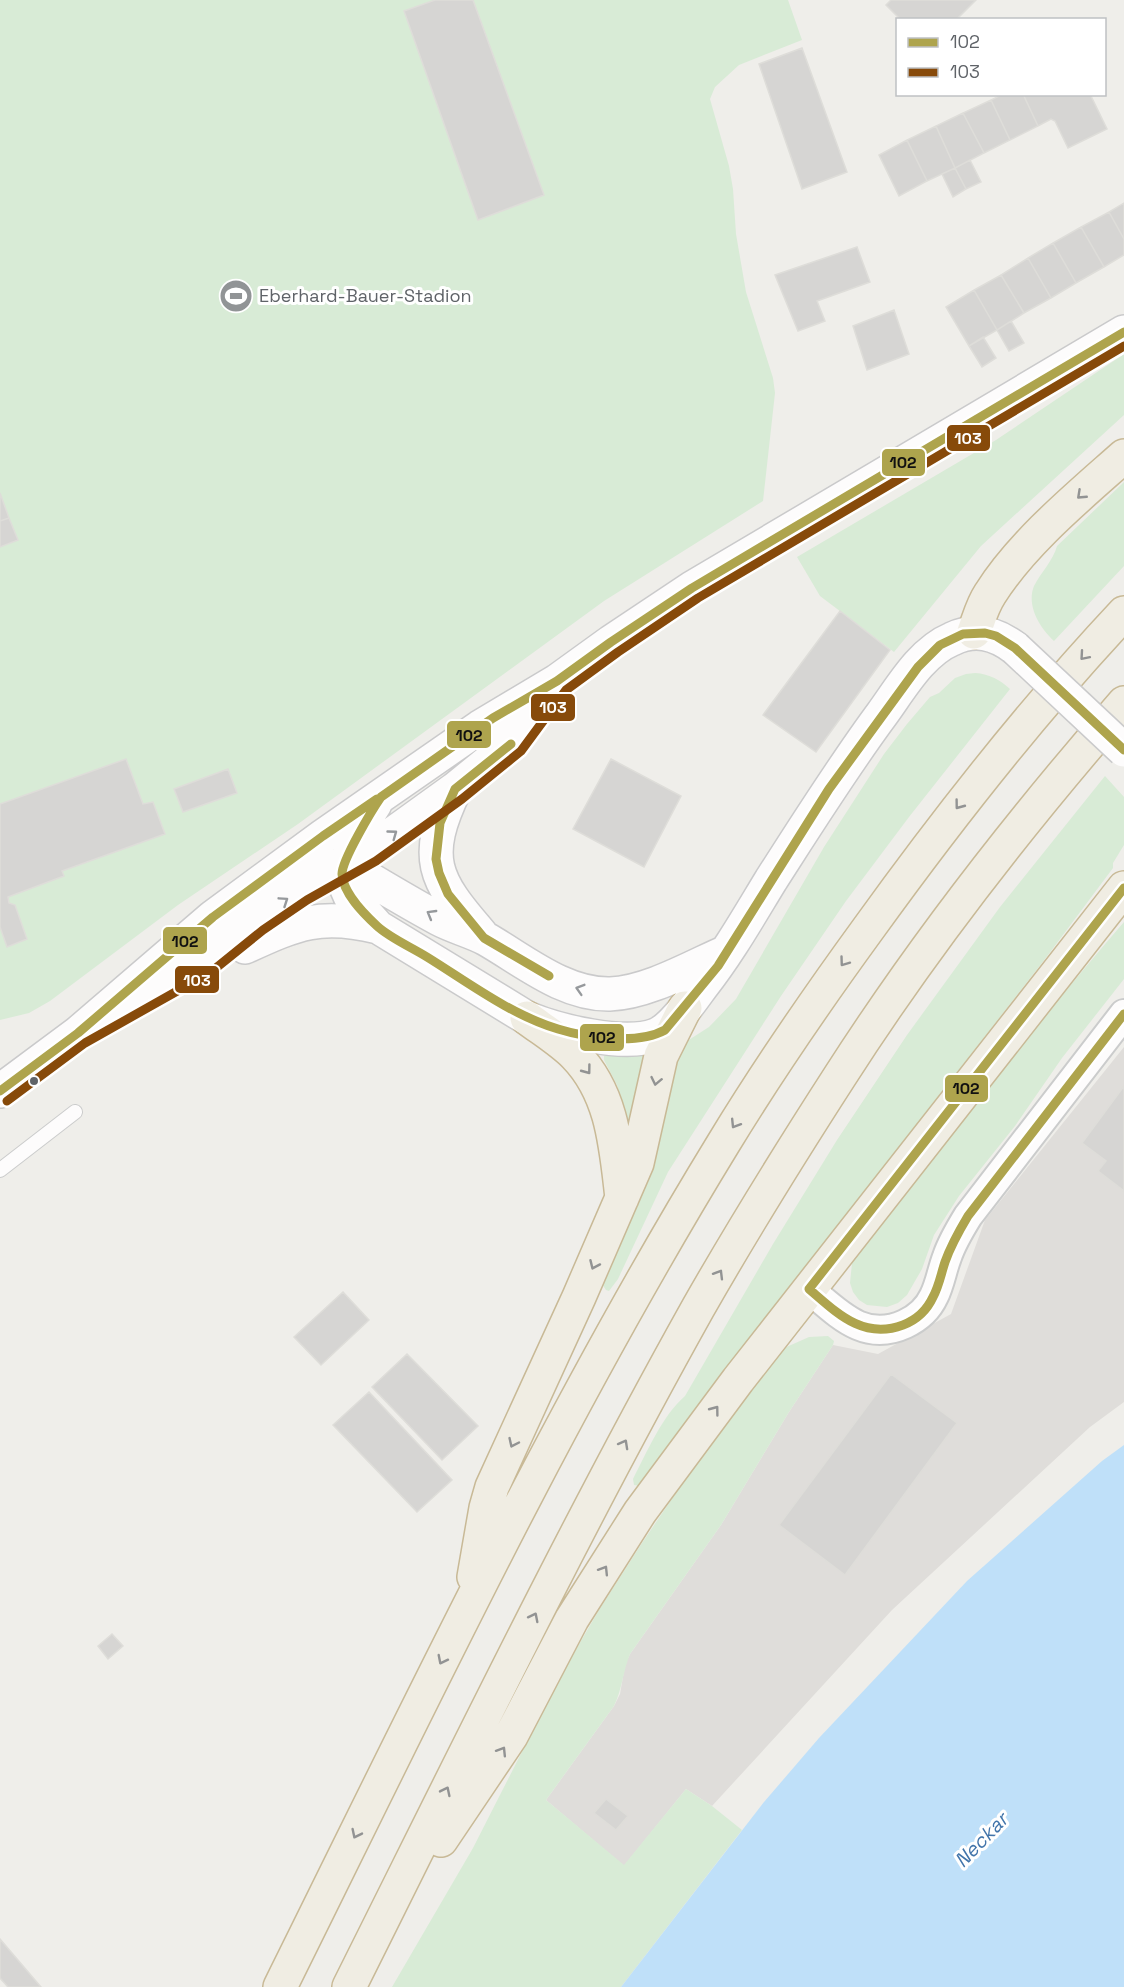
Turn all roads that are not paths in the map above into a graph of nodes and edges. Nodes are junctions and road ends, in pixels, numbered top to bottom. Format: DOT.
graph roads {
  1 [pos="1124,332"];
  2 [pos="1124,456"];
  3 [pos="1124,613"];
  4 [pos="974,632"];
  5 [pos="556,681"];
  6 [pos="1124,703"];
  7 [pos="1124,750"];
  8 [pos="455,789"];
  9 [pos="381,797"];
  10 [pos="344,865"];
  11 [pos="257,885"];
  12 [pos="1124,888"];
  13 [pos="378,927"];
  14 [pos="484,938"];
  15 [pos="728,952"];
  16 [pos="204,962"];
  17 [pos="685,1008"];
  18 [pos="1124,1014"];
  19 [pos="528,1018"];
  20 [pos="78,1033"];
  21 [pos="0,1091"];
  22 [pos="75,1112"];
  23 [pos="0,1170"];
  24 [pos="622,1200"];
  25 [pos="809,1289"];
  26 [pos="469,1607"];
  27 [pos="374,1938"];
  28 [pos="280,1987"];
  29 [pos="349,1987"];
  1 -- 5 [label="main road"];
  2 -- 4 [label="highway, one-way"];
  3 -- 26 [label="highway, one-way"];
  4 -- 7 [label="main road, bridge"];
  4 -- 15 [label="main road"];
  5 -- 8 [label="main road"];
  5 -- 9 [label="main road"];
  27 -- 6 [label="highway, one-way"];
  10 -- 8 [label="main road, one-way"];
  8 -- 14 [label="main road"];
  9 -- 10 [label="main road"];
  9 -- 11 [label="main road"];
  10 -- 11 [label="main road"];
  10 -- 13 [label="main road"];
  14 -- 10 [label="main road, one-way"];
  16 -- 10 [label="main road, one-way"];
  11 -- 20 [label="main road"];
  12 -- 25 [label="highway"];
  13 -- 16 [label="main road"];
  13 -- 19 [label="main road"];
  15 -- 14 [label="main road, one-way"];
  15 -- 17 [label="main road"];
  16 -- 20 [label="main road"];
  17 -- 19 [label="main road"];
  17 -- 24 [label="highway, one-way"];
  18 -- 25 [label="street"];
  19 -- 24 [label="highway, one-way"];
  20 -- 21 [label="main road"];
  22 -- 23 [label="lane"];
  24 -- 26 [label="highway, one-way"];
  27 -- 25 [label="highway, one-way"];
  26 -- 28 [label="highway, one-way"];
  27 -- 29 [label="highway"];
}
